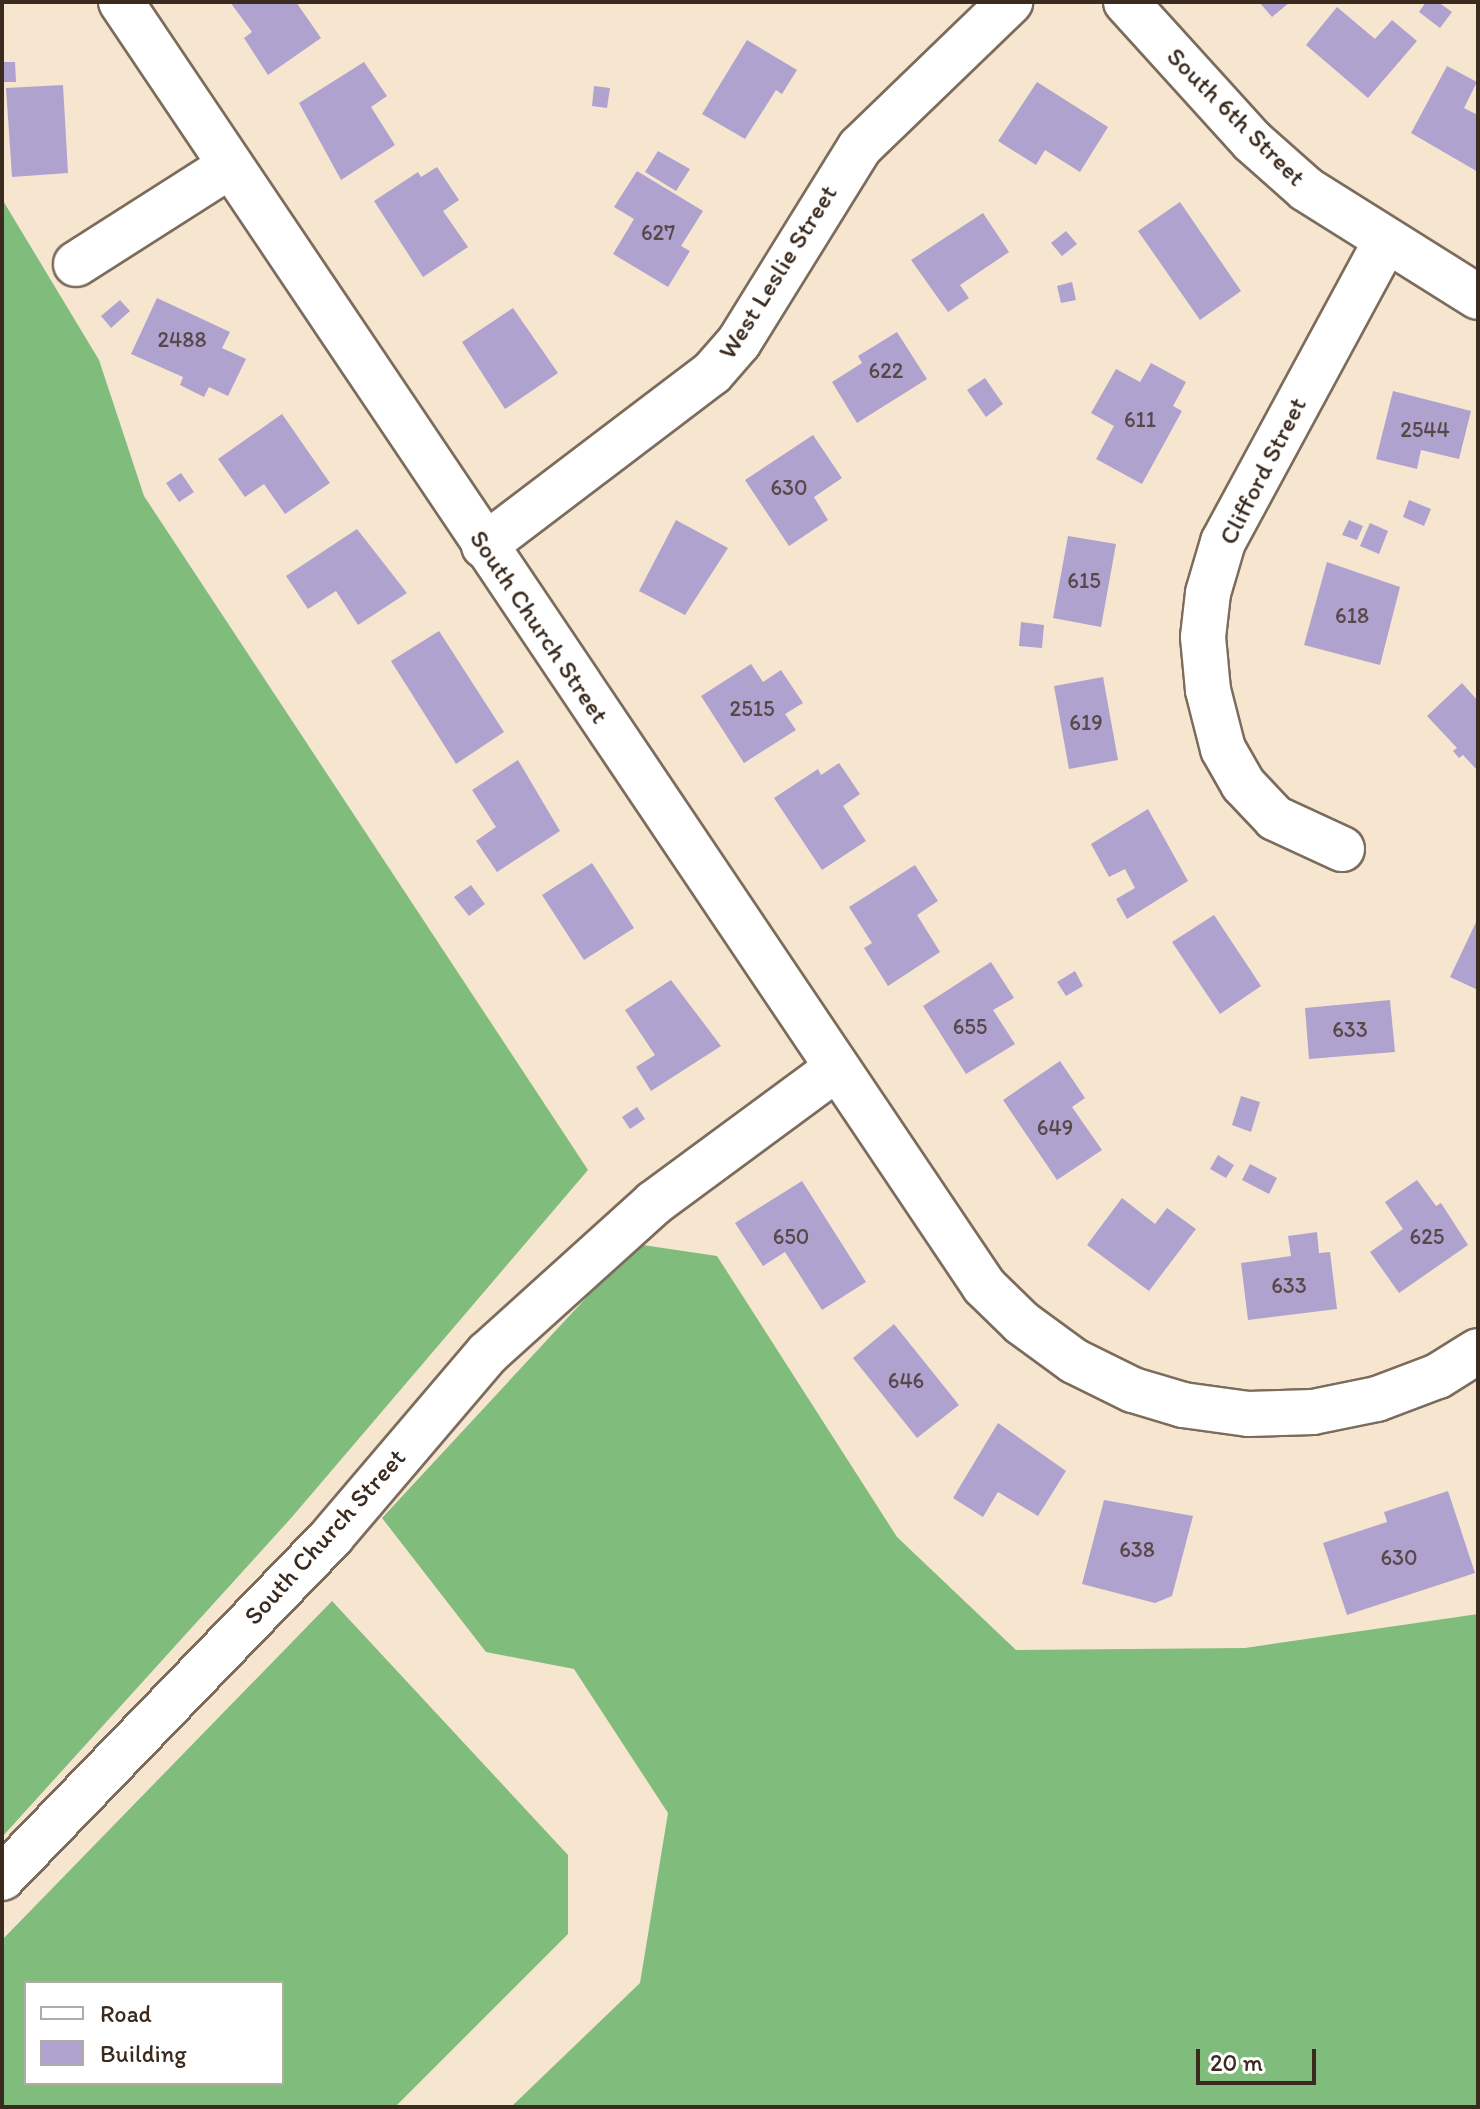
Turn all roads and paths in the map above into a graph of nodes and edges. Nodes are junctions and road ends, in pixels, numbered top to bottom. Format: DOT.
graph roads {
  1 [pos="121,2"];
  2 [pos="1010,2"];
  3 [pos="1126,2"];
  4 [pos="230,166"];
  5 [pos="1386,241"];
  6 [pos="76,264"];
  7 [pos="1478,297"];
  8 [pos="484,546"];
  9 [pos="1342,849"];
  10 [pos="836,1069"];
  11 [pos="1478,1351"];
  12 [pos="2,1878"];
  1 -- 4 [label="street, South Church Street"];
  2 -- 8 [label="street, West Leslie Street"];
  3 -- 5 [label="street, South 6th Street"];
  4 -- 6 [label="street"];
  4 -- 8 [label="street, South Church Street"];
  5 -- 7 [label="street, South 6th Street"];
  5 -- 9 [label="street, Clifford Street"];
  8 -- 10 [label="street, South Church Street"];
  10 -- 11 [label="street"];
  10 -- 12 [label="street, South Church Street"];
}
